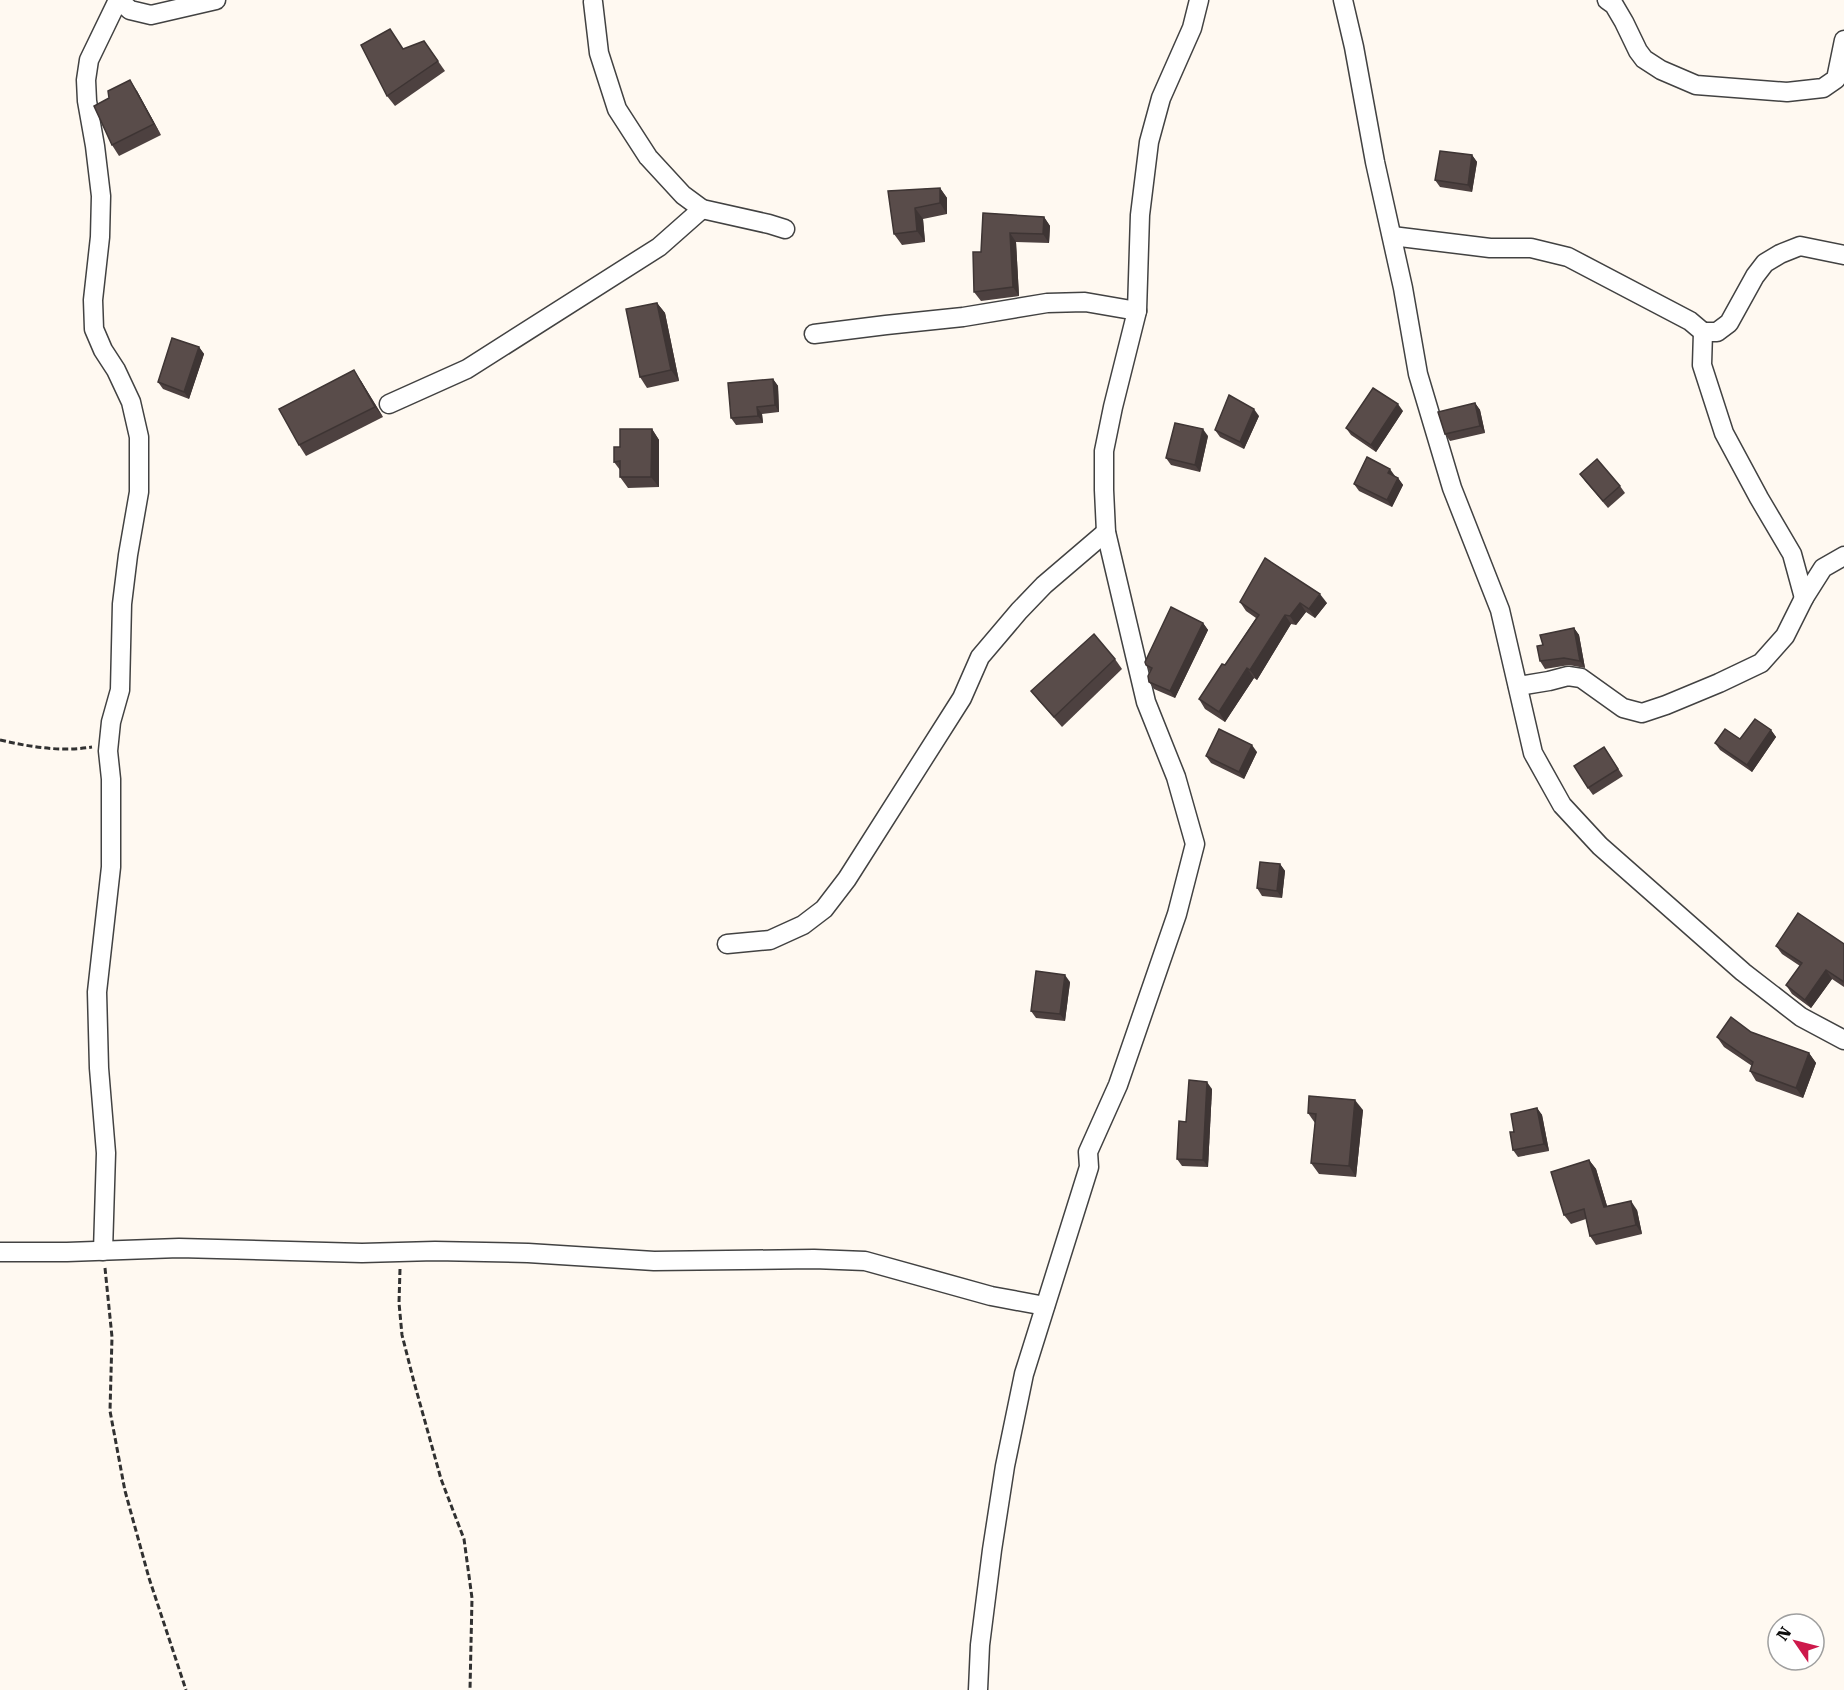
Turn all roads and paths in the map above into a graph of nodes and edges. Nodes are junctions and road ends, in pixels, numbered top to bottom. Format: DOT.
graph roads {
  1 [pos="118,0"];
  2 [pos="216,0"];
  3 [pos="1199,0"];
  4 [pos="1343,0"];
  5 [pos="1607,0"];
  6 [pos="592,1"];
  7 [pos="1844,40"];
  8 [pos="702,209"];
  9 [pos="785,229"];
  10 [pos="1392,236"];
  11 [pos="1844,255"];
  12 [pos="1137,311"];
  13 [pos="1703,332"];
  14 [pos="814,334"];
  15 [pos="389,404"];
  16 [pos="1106,532"];
  17 [pos="1844,556"];
  18 [pos="1804,598"];
  19 [pos="1518,686"];
  20 [pos="0,740"];
  21 [pos="108,744"];
  22 [pos="727,944"];
  23 [pos="1844,1040"];
  24 [pos="103,1251"];
  25 [pos="0,1252"];
  26 [pos="400,1252"];
  27 [pos="1045,1306"];
  28 [pos="186,1690"];
  29 [pos="470,1690"];
  30 [pos="978,1690"];
  1 -- 2 [label="street"];
  1 -- 21 [label="street"];
  3 -- 12 [label="street"];
  4 -- 10 [label="street"];
  5 -- 7 [label="street"];
  6 -- 8 [label="street"];
  8 -- 9 [label="street"];
  8 -- 15 [label="street"];
  10 -- 13 [label="street"];
  10 -- 19 [label="street"];
  11 -- 13 [label="street"];
  12 -- 14 [label="street"];
  12 -- 16 [label="street"];
  13 -- 18 [label="street"];
  16 -- 22 [label="street"];
  16 -- 27 [label="street"];
  17 -- 18 [label="street"];
  18 -- 19 [label="street"];
  19 -- 23 [label="street"];
  20 -- 21 [label="path"];
  21 -- 24 [label="street"];
  24 -- 25 [label="street"];
  24 -- 26 [label="street"];
  24 -- 28 [label="path"];
  26 -- 27 [label="street"];
  26 -- 29 [label="path"];
  27 -- 30 [label="street"];
}
